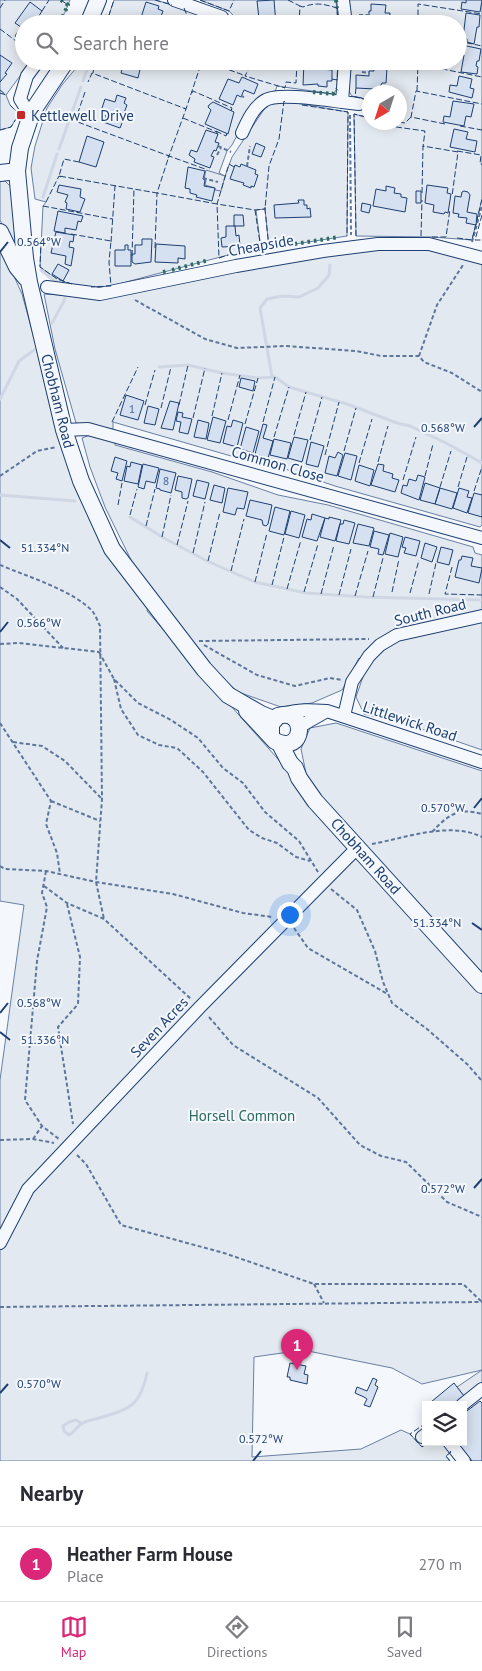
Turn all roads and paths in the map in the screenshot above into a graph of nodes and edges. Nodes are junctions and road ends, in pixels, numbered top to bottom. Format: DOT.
graph roads {
  1 [pos="98,0"];
  2 [pos="174,0"];
  3 [pos="343,0"];
  4 [pos="92,15"];
  5 [pos="216,15"];
  6 [pos="345,15"];
  7 [pos="359,15"];
  8 [pos="369,15"];
  9 [pos="31,70"];
  10 [pos="60,70"];
  11 [pos="346,70"];
  12 [pos="362,72"];
  13 [pos="369,73"];
  14 [pos="351,103"];
  15 [pos="32,112"];
  16 [pos="242,133"];
  17 [pos="250,146"];
  18 [pos="231,152"];
  19 [pos="217,155"];
  20 [pos="247,166"];
  21 [pos="7,170"];
  22 [pos="203,178"];
  23 [pos="218,182"];
  24 [pos="482,206"];
  25 [pos="0,232"];
  26 [pos="351,247"];
  27 [pos="469,255"];
  28 [pos="482,258"];
  29 [pos="29,282"];
  30 [pos="47,287"];
  31 [pos="126,289"];
  32 [pos="419,356"];
  33 [pos="482,392"];
  34 [pos="66,437"];
  35 [pos="0,476"];
  36 [pos="482,538"];
  37 [pos="0,565"];
  38 [pos="0,587"];
  39 [pos="482,616"];
  40 [pos="392,638"];
  41 [pos="0,644"];
  42 [pos="63,648"];
  43 [pos="99,652"];
  44 [pos="114,679"];
  45 [pos="352,682"];
  46 [pos="327,711"];
  47 [pos="344,716"];
  48 [pos="0,722"];
  49 [pos="277,728"];
  50 [pos="298,733"];
  51 [pos="12,742"];
  52 [pos="482,762"];
  53 [pos="296,768"];
  54 [pos="102,799"];
  55 [pos="51,801"];
  56 [pos="482,814"];
  57 [pos="100,821"];
  58 [pos="432,832"];
  59 [pos="482,837"];
  60 [pos="358,846"];
  61 [pos="312,861"];
  62 [pos="0,866"];
  63 [pos="46,871"];
  64 [pos="60,874"];
  65 [pos="323,881"];
  66 [pos="96,882"];
  67 [pos="43,886"];
  68 [pos="67,903"];
  69 [pos="287,918"];
  70 [pos="104,919"];
  71 [pos="482,985"];
  72 [pos="389,995"];
  73 [pos="200,1007"];
  74 [pos="482,1081"];
  75 [pos="42,1126"];
  76 [pos="34,1139"];
  77 [pos="0,1140"];
  78 [pos="72,1142"];
  79 [pos="482,1217"];
  80 [pos="0,1243"];
  81 [pos="314,1284"];
  82 [pos="482,1302"];
  83 [pos="324,1304"];
  84 [pos="0,1307"];
  85 [pos="482,1389"];
  86 [pos="467,1401"];
  87 [pos="452,1446"];
  88 [pos="464,1461"];
  1 -- 4 [label="main road"];
  2 -- 5 [label="street"];
  3 -- 6 [label="street"];
  7 -- 8 [label="path"];
  9 -- 15 [label="street"];
  10 -- 15 [label="main road, Chobham Road"];
  11 -- 14 [label="street"];
  12 -- 13 [label="path"];
  14 -- 16 [label="street"];
  14 -- 26 [label="path"];
  15 -- 21 [label="main road, Chobham Road"];
  17 -- 20 [label="path"];
  18 -- 19 [label="path"];
  21 -- 29 [label="main road, Chobham Road"];
  22 -- 23 [label="path"];
  24 -- 27 [label="path"];
  25 -- 29 [label="main road"];
  26 -- 27 [label="street, Cheapside"];
  26 -- 31 [label="street, Cheapside"];
  27 -- 28 [label="street, Cheapside"];
  27 -- 32 [label="path"];
  29 -- 34 [label="main road, Chobham Road"];
  30 -- 31 [label="street, Cheapside"];
  31 -- 32 [label="path"];
  32 -- 33 [label="path"];
  34 -- 35 [label="path"];
  34 -- 36 [label="street, Common Close"];
  34 -- 49 [label="main road, Chobham Road"];
  37 -- 43 [label="path"];
  38 -- 42 [label="path"];
  39 -- 40 [label="street, South Road"];
  40 -- 45 [label="street, South Road"];
  40 -- 45 [label="path"];
  41 -- 42 [label="path"];
  42 -- 43 [label="path"];
  43 -- 44 [label="path"];
  43 -- 54 [label="path"];
  44 -- 61 [label="path"];
  44 -- 61 [label="path"];
  45 -- 47 [label="street, South Road"];
  46 -- 47 [label="street, Littlewick Road"];
  46 -- 49 [label="street, Littlewick Road"];
  46 -- 50 [label="street"];
  47 -- 52 [label="street, Littlewick Road"];
  48 -- 51 [label="path"];
  49 -- 50 [label="main road"];
  49 -- 50 [label="main road"];
  49 -- 53 [label="main road, Chobham Road"];
  50 -- 53 [label="main road, Chobham Road"];
  51 -- 54 [label="path"];
  51 -- 55 [label="path"];
  53 -- 60 [label="main road, Chobham Road"];
  54 -- 57 [label="path"];
  55 -- 57 [label="path"];
  55 -- 64 [label="path"];
  56 -- 58 [label="path"];
  57 -- 66 [label="path"];
  58 -- 59 [label="path"];
  58 -- 60 [label="path"];
  60 -- 65 [label="street, Seven Acres"];
  60 -- 71 [label="main road, Chobham Road"];
  61 -- 65 [label="path"];
  62 -- 63 [label="path"];
  63 -- 64 [label="path"];
  63 -- 67 [label="path"];
  64 -- 66 [label="path"];
  65 -- 69 [label="street, Seven Acres"];
  65 -- 72 [label="path"];
  66 -- 69 [label="path"];
  66 -- 70 [label="path"];
  67 -- 68 [label="path"];
  67 -- 75 [label="path"];
  68 -- 70 [label="path"];
  68 -- 78 [label="path"];
  69 -- 72 [label="path"];
  69 -- 73 [label="street, Seven Acres"];
  70 -- 73 [label="path"];
  72 -- 74 [label="path"];
  73 -- 78 [label="street, Seven Acres"];
  73 -- 79 [label="path"];
  75 -- 76 [label="path"];
  75 -- 78 [label="path"];
  76 -- 77 [label="path"];
  76 -- 78 [label="path"];
  78 -- 80 [label="street, Seven Acres"];
  78 -- 81 [label="path"];
  81 -- 82 [label="path"];
  81 -- 83 [label="path"];
  82 -- 83 [label="path"];
  83 -- 84 [label="path"];
  85 -- 86 [label="street"];
  87 -- 88 [label="street"];
}
